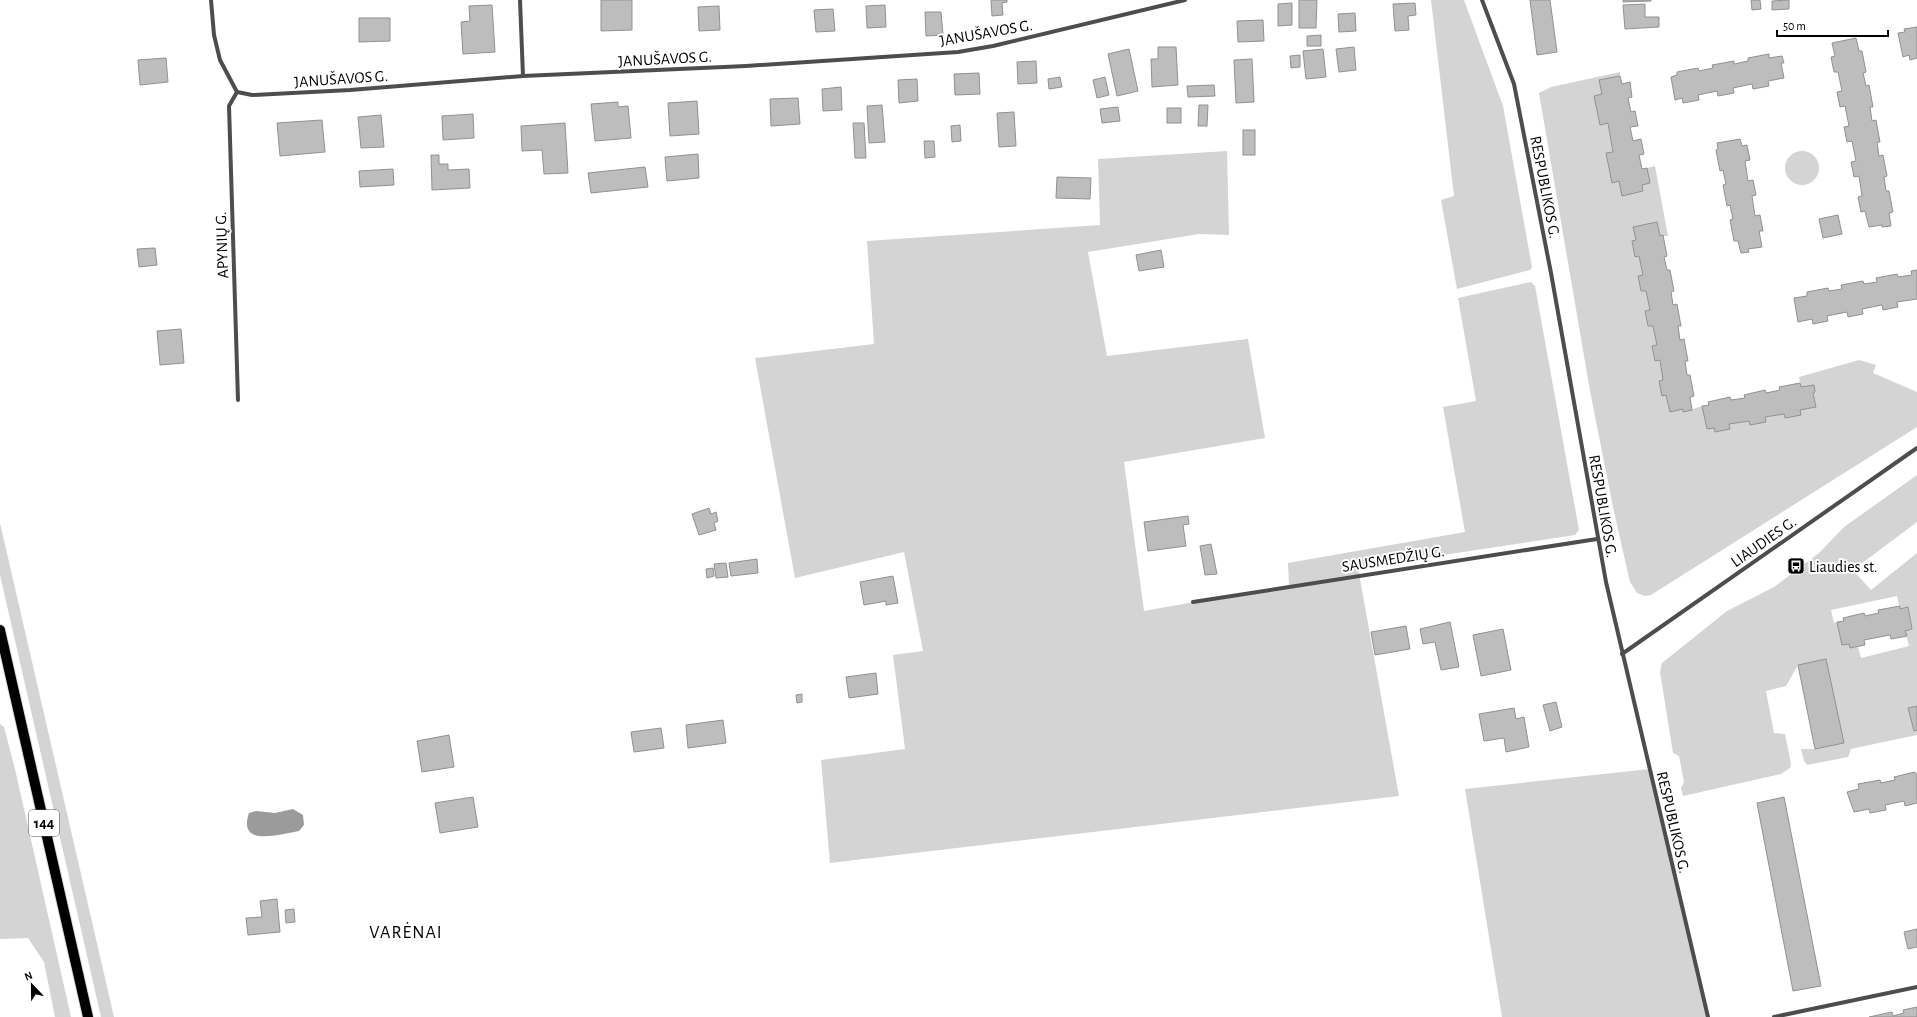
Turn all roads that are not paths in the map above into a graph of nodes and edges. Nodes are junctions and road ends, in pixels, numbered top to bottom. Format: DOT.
graph roads {
  1 [pos="211,0"];
  2 [pos="520,0"];
  3 [pos="1185,0"];
  4 [pos="1482,0"];
  5 [pos="523,76"];
  6 [pos="238,92"];
  7 [pos="238,400"];
  8 [pos="1917,448"];
  9 [pos="1597,539"];
  10 [pos="1193,602"];
  11 [pos="0,630"];
  12 [pos="1622,654"];
  13 [pos="1917,987"];
  14 [pos="88,1017"];
  15 [pos="1708,1017"];
  16 [pos="1774,1017"];
  1 -- 6 [label="street"];
  2 -- 5 [label="street"];
  3 -- 5 [label="street, JANUŠAVOS G."];
  4 -- 9 [label="street, RESPUBLIKOS G."];
  5 -- 6 [label="street, JANUŠAVOS G."];
  6 -- 7 [label="street, APYNIŲ G."];
  8 -- 12 [label="street, LIAUDIES G."];
  9 -- 10 [label="street, SAUSMEDŽIŲ G."];
  9 -- 12 [label="street, RESPUBLIKOS G."];
  11 -- 14 [label="main road, 144"];
  12 -- 15 [label="street, RESPUBLIKOS G."];
  13 -- 16 [label="street"];
}
